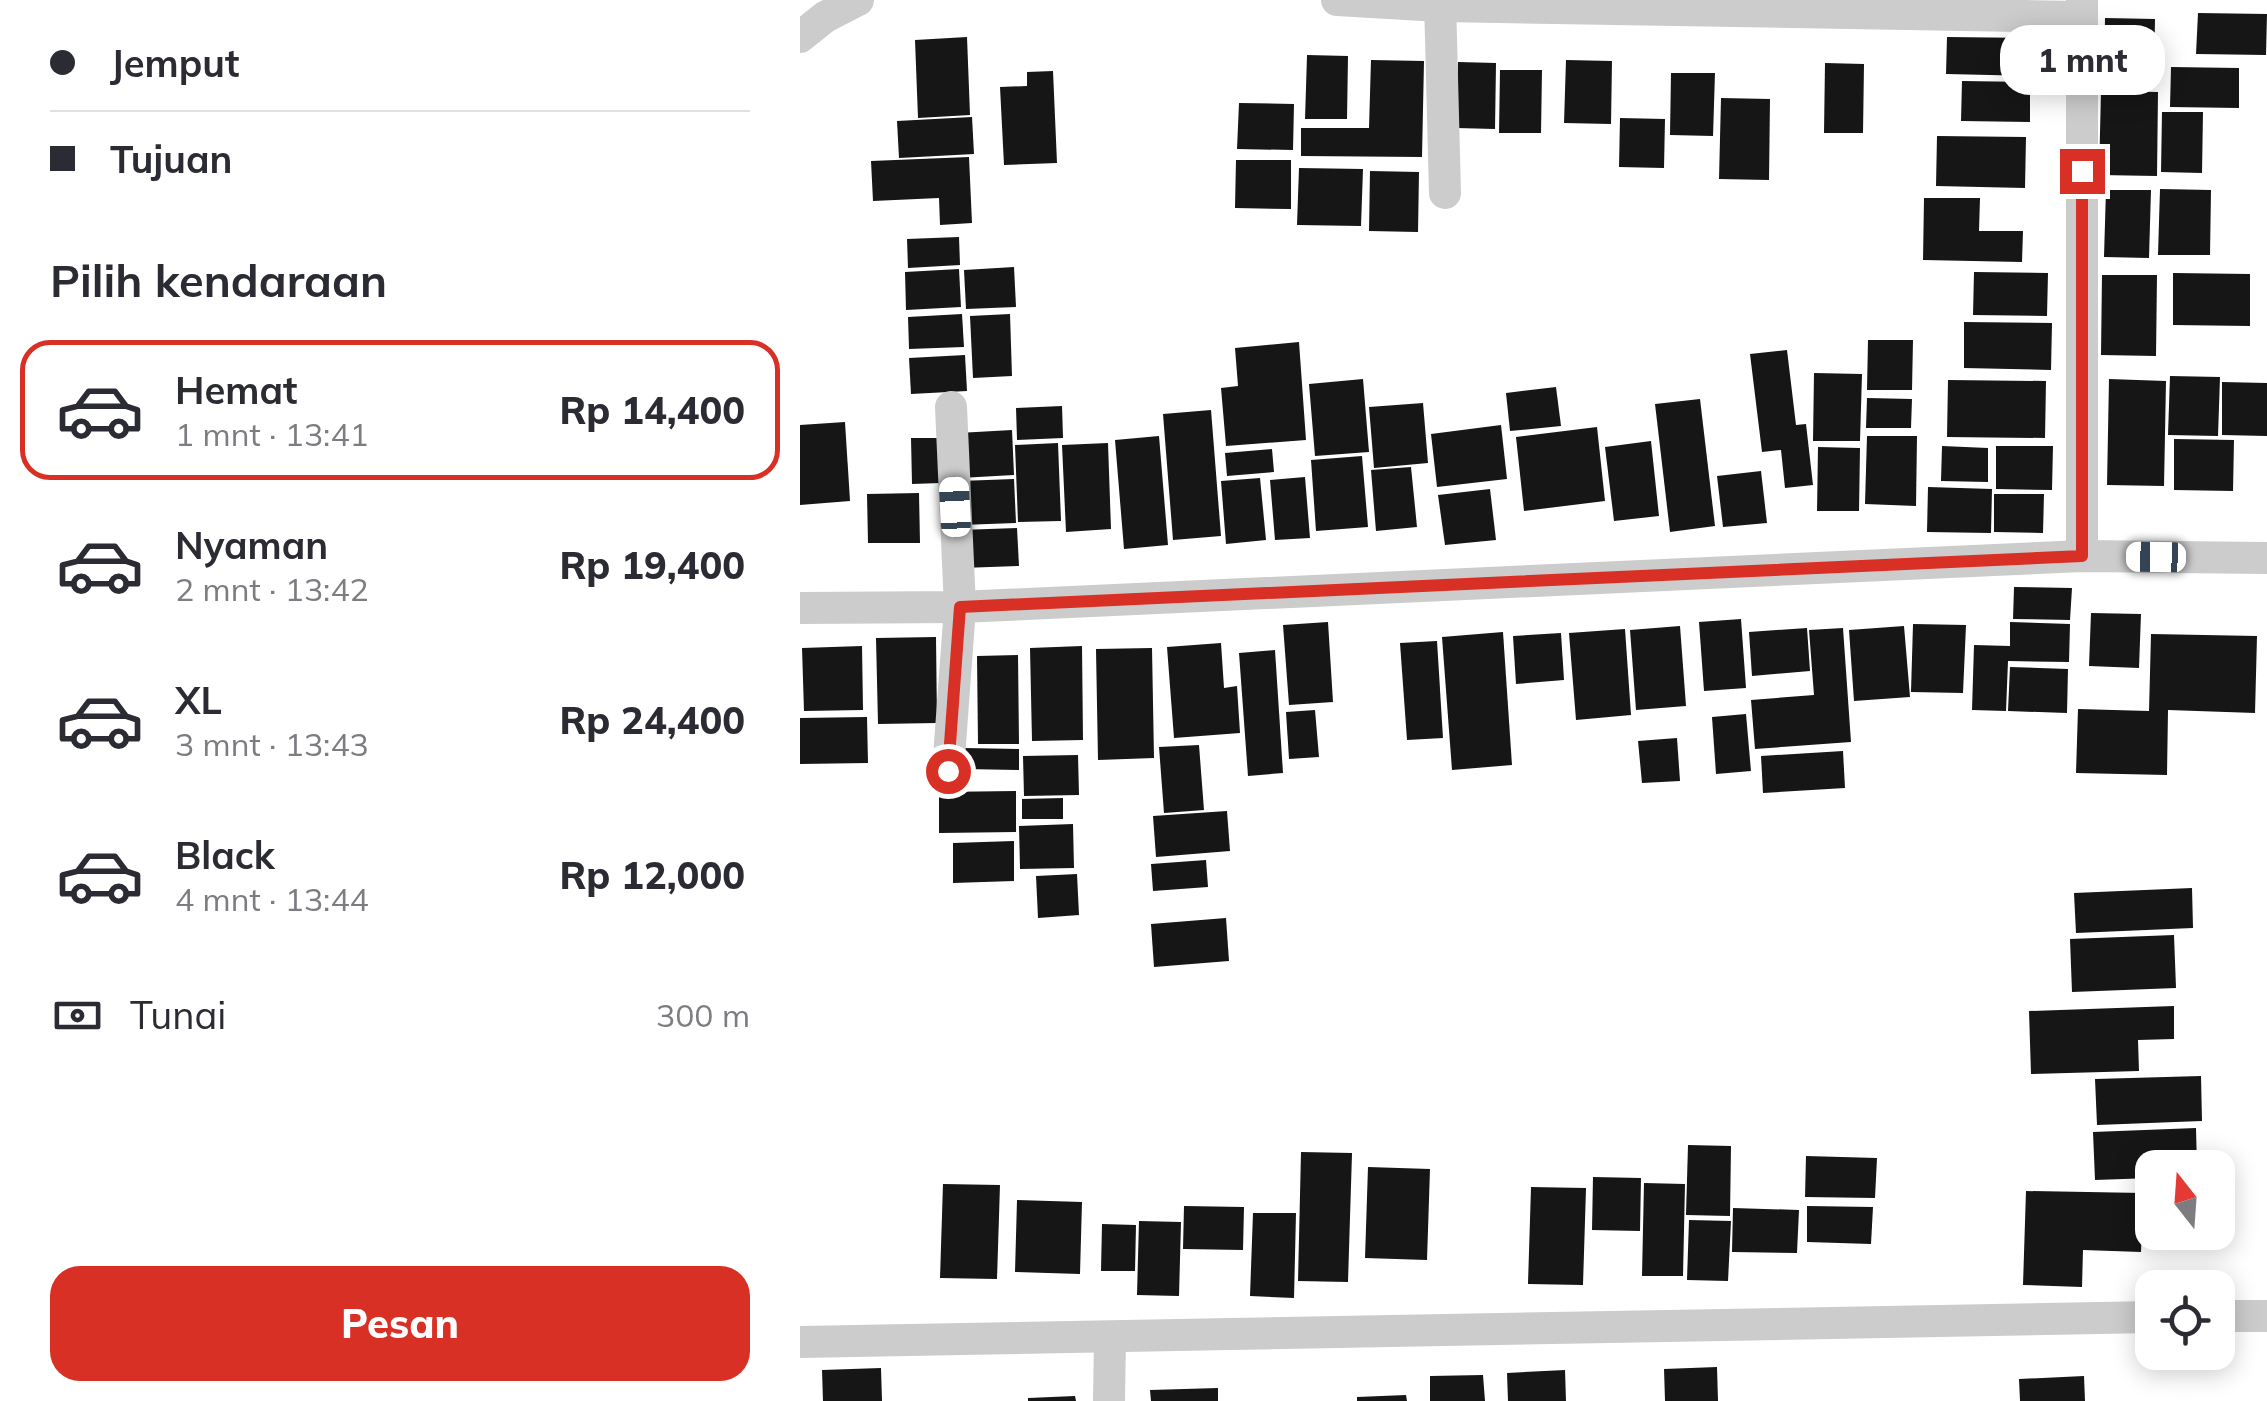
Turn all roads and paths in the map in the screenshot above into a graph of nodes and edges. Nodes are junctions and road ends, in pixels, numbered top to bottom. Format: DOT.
graph roads {
  1 [pos="858,0"];
  2 [pos="1337,0"];
  3 [pos="1440,3"];
  4 [pos="2082,8"];
  5 [pos="800,37"];
  6 [pos="1445,193"];
  7 [pos="950,407"];
  8 [pos="2082,556"];
  9 [pos="2267,558"];
  10 [pos="960,607"];
  11 [pos="800,608"];
  12 [pos="948,771"];
  13 [pos="2235,1316"];
  14 [pos="2267,1316"];
  15 [pos="2135,1318"];
  16 [pos="1110,1337"];
  17 [pos="800,1342"];
  18 [pos="1110,1401"];
  1 -- 5 [label="street"];
  2 -- 3 [label="street"];
  3 -- 4 [label="street"];
  3 -- 6 [label="street"];
  4 -- 8 [label="street"];
  7 -- 10 [label="street"];
  8 -- 9 [label="street"];
  8 -- 10 [label="street"];
  10 -- 11 [label="street"];
  10 -- 12 [label="street"];
  13 -- 14 [label="street"];
  15 -- 16 [label="street"];
  16 -- 17 [label="street"];
  16 -- 18 [label="street"];
}
